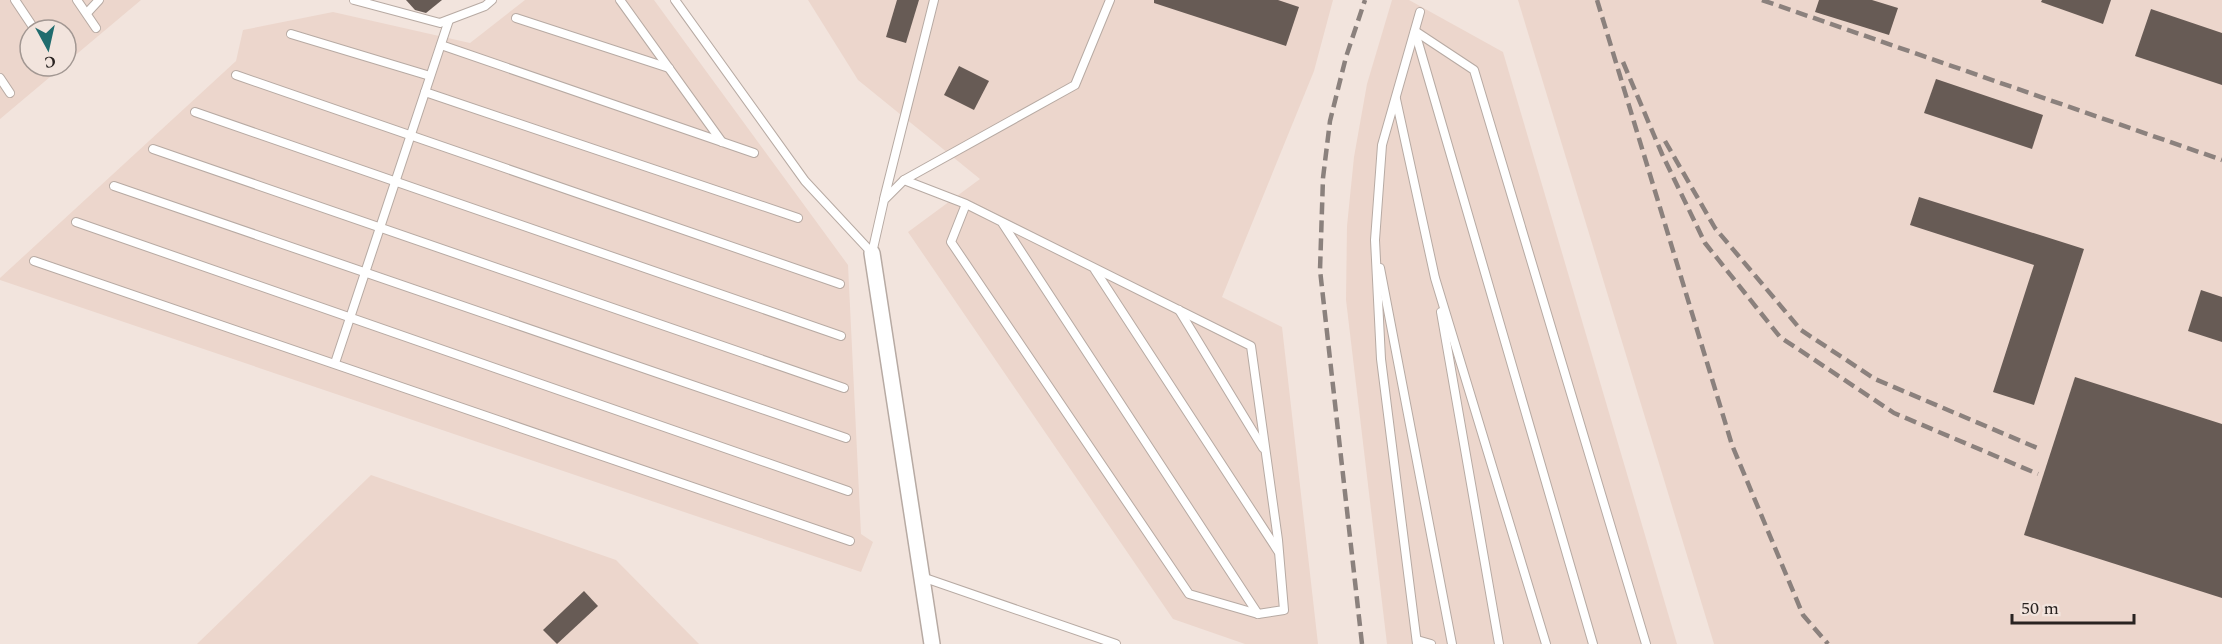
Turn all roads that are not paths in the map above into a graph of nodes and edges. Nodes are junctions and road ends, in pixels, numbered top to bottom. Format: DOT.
graph roads {
  1 [pos="15,0"];
  2 [pos="77,0"];
  3 [pos="99,0"];
  4 [pos="354,0"];
  5 [pos="492,0"];
  6 [pos="620,0"];
  7 [pos="675,0"];
  8 [pos="934,0"];
  9 [pos="1110,0"];
  10 [pos="1420,12"];
  11 [pos="87,14"];
  12 [pos="27,18"];
  13 [pos="516,18"];
  14 [pos="449,20"];
  15 [pos="96,28"];
  16 [pos="1415,31"];
  17 [pos="291,34"];
  18 [pos="441,45"];
  19 [pos="669,68"];
  20 [pos="236,75"];
  21 [pos="430,76"];
  22 [pos="0,78"];
  23 [pos="425,92"];
  24 [pos="10,93"];
  25 [pos="1396,97"];
  26 [pos="195,112"];
  27 [pos="411,135"];
  28 [pos="722,142"];
  29 [pos="153,149"];
  30 [pos="753,153"];
  31 [pos="904,180"];
  32 [pos="395,182"];
  33 [pos="114,186"];
  34 [pos="884,200"];
  35 [pos="966,204"];
  36 [pos="798,218"];
  37 [pos="76,222"];
  38 [pos="1003,224"];
  39 [pos="380,228"];
  40 [pos="1375,240"];
  41 [pos="872,253"];
  42 [pos="34,261"];
  43 [pos="1093,268"];
  44 [pos="365,273"];
  45 [pos="1435,278"];
  46 [pos="840,284"];
  47 [pos="1179,310"];
  48 [pos="350,318"];
  49 [pos="841,336"];
  50 [pos="335,363"];
  51 [pos="844,388"];
  52 [pos="846,438"];
  53 [pos="1266,452"];
  54 [pos="848,491"];
  55 [pos="850,541"];
  56 [pos="1279,553"];
  57 [pos="921,576"];
  58 [pos="1258,614"];
  59 [pos="1417,642"];
  60 [pos="932,644"];
  61 [pos="1116,644"];
  62 [pos="1431,644"];
  63 [pos="1452,644"];
  64 [pos="1499,644"];
  65 [pos="1546,644"];
  66 [pos="1593,644"];
  67 [pos="1646,644"];
  1 -- 12 [label="lane"];
  2 -- 11 [label="lane"];
  3 -- 11 [label="lane"];
  4 -- 14 [label="lane"];
  5 -- 14 [label="lane"];
  6 -- 19 [label="lane"];
  7 -- 41 [label="lane"];
  8 -- 34 [label="lane"];
  9 -- 31 [label="lane"];
  10 -- 16 [label="lane"];
  11 -- 15 [label="lane"];
  13 -- 19 [label="lane"];
  14 -- 18 [label="lane"];
  16 -- 25 [label="lane"];
  16 -- 66 [label="lane"];
  16 -- 67 [label="lane"];
  17 -- 21 [label="lane"];
  18 -- 21 [label="lane"];
  18 -- 28 [label="lane"];
  19 -- 28 [label="lane"];
  20 -- 27 [label="lane"];
  21 -- 23 [label="lane"];
  22 -- 24 [label="lane"];
  23 -- 27 [label="lane"];
  23 -- 36 [label="lane"];
  25 -- 40 [label="lane"];
  25 -- 45 [label="lane"];
  26 -- 32 [label="lane"];
  27 -- 32 [label="lane"];
  27 -- 46 [label="lane"];
  28 -- 30 [label="lane"];
  29 -- 39 [label="lane"];
  31 -- 34 [label="lane"];
  31 -- 35 [label="lane"];
  32 -- 39 [label="lane"];
  32 -- 49 [label="lane"];
  33 -- 44 [label="lane"];
  34 -- 41 [label="lane"];
  35 -- 38 [label="lane"];
  35 -- 58 [label="lane"];
  37 -- 48 [label="lane"];
  38 -- 43 [label="lane"];
  38 -- 58 [label="lane"];
  39 -- 44 [label="lane"];
  39 -- 51 [label="lane"];
  40 -- 59 [label="lane"];
  40 -- 63 [label="lane"];
  41 -- 57 [label="street"];
  42 -- 50 [label="lane"];
  43 -- 47 [label="lane"];
  43 -- 56 [label="lane"];
  44 -- 48 [label="lane"];
  44 -- 52 [label="lane"];
  45 -- 64 [label="lane"];
  45 -- 65 [label="lane"];
  47 -- 53 [label="lane"];
  47 -- 53 [label="lane"];
  48 -- 50 [label="lane"];
  48 -- 54 [label="lane"];
  50 -- 55 [label="lane"];
  53 -- 56 [label="lane"];
  56 -- 58 [label="lane"];
  57 -- 60 [label="street"];
  57 -- 61 [label="lane"];
  59 -- 62 [label="lane"];
}
